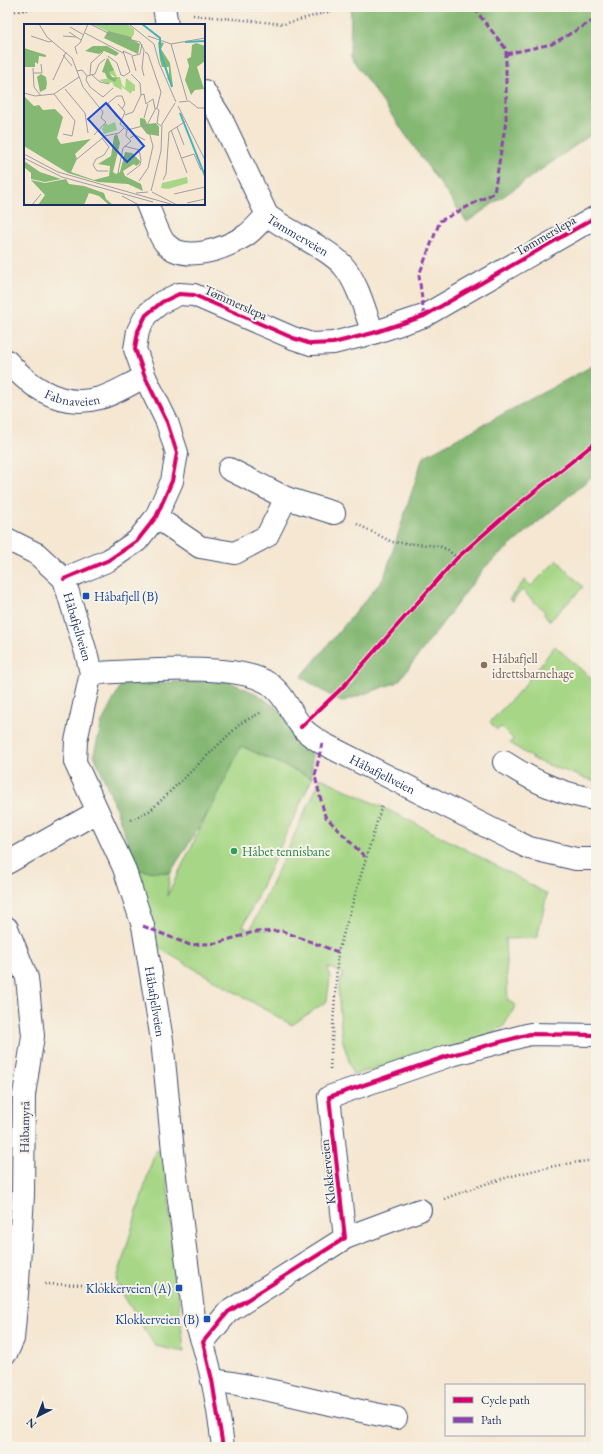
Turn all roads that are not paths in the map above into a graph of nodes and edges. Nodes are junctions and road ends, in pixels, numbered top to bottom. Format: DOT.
graph roads {
  1 [pos="205,93"];
  2 [pos="147,205"];
  3 [pos="267,215"];
  4 [pos="596,217"];
  5 [pos="372,333"];
  6 [pos="7,361"];
  7 [pos="145,376"];
  8 [pos="229,469"];
  9 [pos="286,498"];
  10 [pos="334,513"];
  11 [pos="156,517"];
  12 [pos="7,539"];
  13 [pos="64,579"];
  14 [pos="91,673"];
  15 [pos="504,762"];
  16 [pos="596,799"];
  17 [pos="97,812"];
  18 [pos="596,859"];
  19 [pos="7,863"];
  20 [pos="7,928"];
  21 [pos="596,1035"];
  22 [pos="420,1210"];
  23 [pos="345,1238"];
  24 [pos="203,1342"];
  25 [pos="7,1352"];
  26 [pos="212,1380"];
  27 [pos="396,1418"];
  28 [pos="223,1447"];
  1 -- 3 [label="street, Tømmerveien"];
  2 -- 3 [label="street"];
  3 -- 5 [label="street, Tømmerveien"];
  4 -- 5 [label="street, Tømmerslepa"];
  5 -- 7 [label="street, Tømmerslepa"];
  6 -- 7 [label="street, Fabnaveien"];
  7 -- 11 [label="street, Tømmerslepa"];
  8 -- 9 [label="street"];
  9 -- 10 [label="street"];
  9 -- 11 [label="street"];
  11 -- 13 [label="street, Tømmerslepa"];
  12 -- 13 [label="street, Håbafjellveien"];
  13 -- 14 [label="street, Håbafjellveien"];
  14 -- 17 [label="street, Håbafjellveien"];
  14 -- 18 [label="street, Håbafjellveien"];
  15 -- 16 [label="street"];
  17 -- 19 [label="street"];
  17 -- 24 [label="street, Håbafjellveien"];
  20 -- 25 [label="street, Håbamyrå"];
  21 -- 23 [label="street, Klokkerveien"];
  22 -- 23 [label="street"];
  23 -- 24 [label="street"];
  24 -- 26 [label="street"];
  26 -- 27 [label="street"];
  26 -- 28 [label="street"];
}
